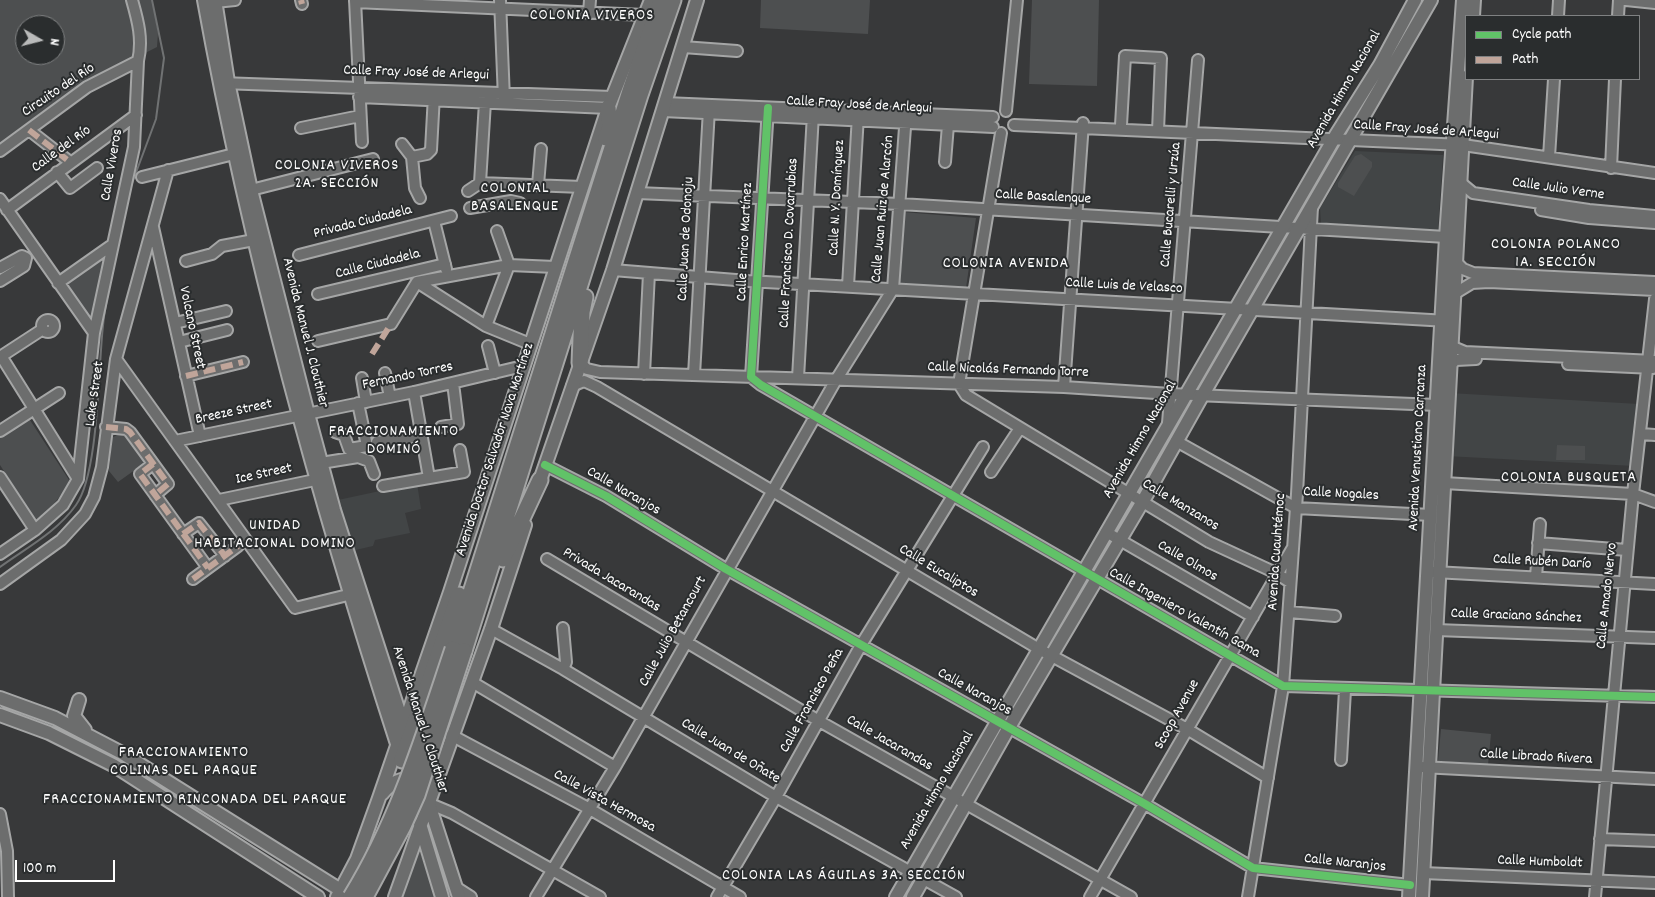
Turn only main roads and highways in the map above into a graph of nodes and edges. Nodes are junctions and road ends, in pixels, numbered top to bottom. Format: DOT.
graph roads {
  1 [pos="651,0"];
  2 [pos="662,0"];
  3 [pos="673,0"];
  4 [pos="697,0"];
  5 [pos="1431,0"];
  6 [pos="1459,0"];
  7 [pos="1463,0"];
  8 [pos="1468,0"];
  9 [pos="1474,0"];
  10 [pos="211,1"];
  11 [pos="1414,4"];
  12 [pos="1468,15"];
  13 [pos="1473,15"];
  14 [pos="1457,65"];
  15 [pos="1466,80"];
  16 [pos="224,82"];
  17 [pos="635,93"];
  18 [pos="610,102"];
  19 [pos="1458,145"];
  20 [pos="600,227"];
  21 [pos="564,300"];
  22 [pos="1448,321"];
  23 [pos="1446,344"];
  24 [pos="580,363"];
  25 [pos="533,397"];
  26 [pos="303,415"];
  27 [pos="540,480"];
  28 [pos="481,499"];
  29 [pos="484,524"];
  30 [pos="1434,572"];
  31 [pos="464,580"];
  32 [pos="450,592"];
  33 [pos="354,593"];
  34 [pos="476,617"];
  35 [pos="458,650"];
  36 [pos="1426,690"];
  37 [pos="426,691"];
  38 [pos="0,698"];
  39 [pos="79,700"];
  40 [pos="0,715"];
  41 [pos="403,726"];
  42 [pos="88,734"];
  43 [pos="402,743"];
  44 [pos="446,750"];
  45 [pos="402,760"];
  46 [pos="1422,767"];
  47 [pos="408,779"];
  48 [pos="422,780"];
  49 [pos="379,798"];
  50 [pos="428,803"];
  51 [pos="420,824"];
  52 [pos="258,839"];
  53 [pos="263,860"];
  54 [pos="351,870"];
  55 [pos="318,877"];
  56 [pos="1409,891"];
  57 [pos="458,893"];
  58 [pos="316,896"];
  59 [pos="345,896"];
  60 [pos="365,897"];
  61 [pos="395,897"];
  62 [pos="442,897"];
  63 [pos="896,897"];
  64 [pos="913,897"];
  65 [pos="1422,897"];
  1 -- 18 [label="main road, Avenida Doctor Salvador Nava Martínez"];
  2 -- 17 [label="highway, Avenida Doctor Salvador Nava Martínez"];
  3 -- 17 [label="highway, Avenida Doctor Salvador Nava Martínez"];
  4 -- 24 [label="main road"];
  5 -- 64 [label="main road, Avenida Himno Nacional"];
  6 -- 14 [label="main road"];
  7 -- 14 [label="main road, Avenida Venustiano Carranza"];
  8 -- 12 [label="main road"];
  9 -- 13 [label="main road"];
  10 -- 16 [label="main road, Avenida Manuel J. Clouthier"];
  11 -- 63 [label="main road, Avenida Himno Nacional"];
  14 -- 19 [label="main road, Avenida Venustiano Carranza"];
  15 -- 19 [label="main road, Avenida Venustiano Carranza"];
  16 -- 26 [label="main road, Avenida Manuel J. Clouthier"];
  16 -- 26 [label="main road, Avenida Manuel J. Clouthier"];
  17 -- 20 [label="highway, Avenida Doctor Salvador Nava Martínez"];
  17 -- 21 [label="highway, Avenida Doctor Salvador Nava Martínez"];
  18 -- 21 [label="highway"];
  18 -- 28 [label="main road, Avenida Doctor Salvador Nava Martínez"];
  19 -- 22 [label="main road, Avenida Venustiano Carranza"];
  19 -- 22 [label="main road, Avenida Venustiano Carranza"];
  20 -- 24 [label="highway"];
  20 -- 34 [label="highway, Avenida Doctor Salvador Nava Martínez"];
  21 -- 25 [label="highway, Avenida Doctor Salvador Nava Martínez"];
  22 -- 23 [label="main road, Avenida Venustiano Carranza"];
  23 -- 30 [label="main road, Avenida Venustiano Carranza"];
  23 -- 30 [label="main road, Avenida Venustiano Carranza"];
  24 -- 27 [label="main road"];
  25 -- 29 [label="highway"];
  25 -- 35 [label="highway, Avenida Doctor Salvador Nava Martínez"];
  26 -- 33 [label="main road, Avenida Manuel J. Clouthier"];
  26 -- 33 [label="main road, Avenida Manuel J. Clouthier"];
  27 -- 34 [label="highway"];
  27 -- 44 [label="main road"];
  28 -- 29 [label="main road"];
  28 -- 32 [label="main road, Avenida Doctor Salvador Nava Martínez"];
  29 -- 31 [label="highway"];
  30 -- 36 [label="main road, Avenida Venustiano Carranza"];
  30 -- 36 [label="main road, Avenida Venustiano Carranza"];
  31 -- 32 [label="main road"];
  31 -- 37 [label="highway"];
  32 -- 41 [label="main road, Avenida Doctor Salvador Nava Martínez"];
  33 -- 41 [label="main road, Avenida Manuel J. Clouthier"];
  33 -- 43 [label="main road, Avenida Manuel J. Clouthier"];
  34 -- 35 [label="highway, Avenida Doctor Salvador Nava Martínez"];
  35 -- 59 [label="highway, Avenida Doctor Salvador Nava Martínez, bridge"];
  35 -- 60 [label="highway, Avenida Doctor Salvador Nava Martínez, bridge"];
  36 -- 46 [label="main road, Avenida Venustiano Carranza"];
  37 -- 43 [label="highway"];
  37 -- 44 [label="main road"];
  38 -- 42 [label="main road"];
  39 -- 42 [label="main road"];
  40 -- 53 [label="main road"];
  41 -- 43 [label="main road, Avenida Manuel J. Clouthier"];
  42 -- 52 [label="main road"];
  43 -- 45 [label="highway"];
  43 -- 48 [label="main road, Avenida Manuel J. Clouthier"];
  43 -- 49 [label="main road"];
  44 -- 50 [label="main road"];
  45 -- 47 [label="main road, Avenida Manuel J. Clouthier"];
  46 -- 56 [label="main road, Avenida Venustiano Carranza"];
  46 -- 65 [label="main road, Avenida Venustiano Carranza"];
  47 -- 48 [label="main road"];
  47 -- 49 [label="main road"];
  47 -- 51 [label="main road, Avenida Manuel J. Clouthier"];
  48 -- 50 [label="main road, Avenida Manuel J. Clouthier"];
  49 -- 54 [label="main road"];
  50 -- 51 [label="main road"];
  50 -- 57 [label="main road, Avenida Manuel J. Clouthier"];
  51 -- 61 [label="main road"];
  51 -- 62 [label="main road, Avenida Manuel J. Clouthier"];
  52 -- 53 [label="main road"];
  52 -- 55 [label="main road"];
  53 -- 58 [label="main road"];
  54 -- 55 [label="main road"];
  54 -- 59 [label="main road"];
  55 -- 59 [label="main road"];
}
